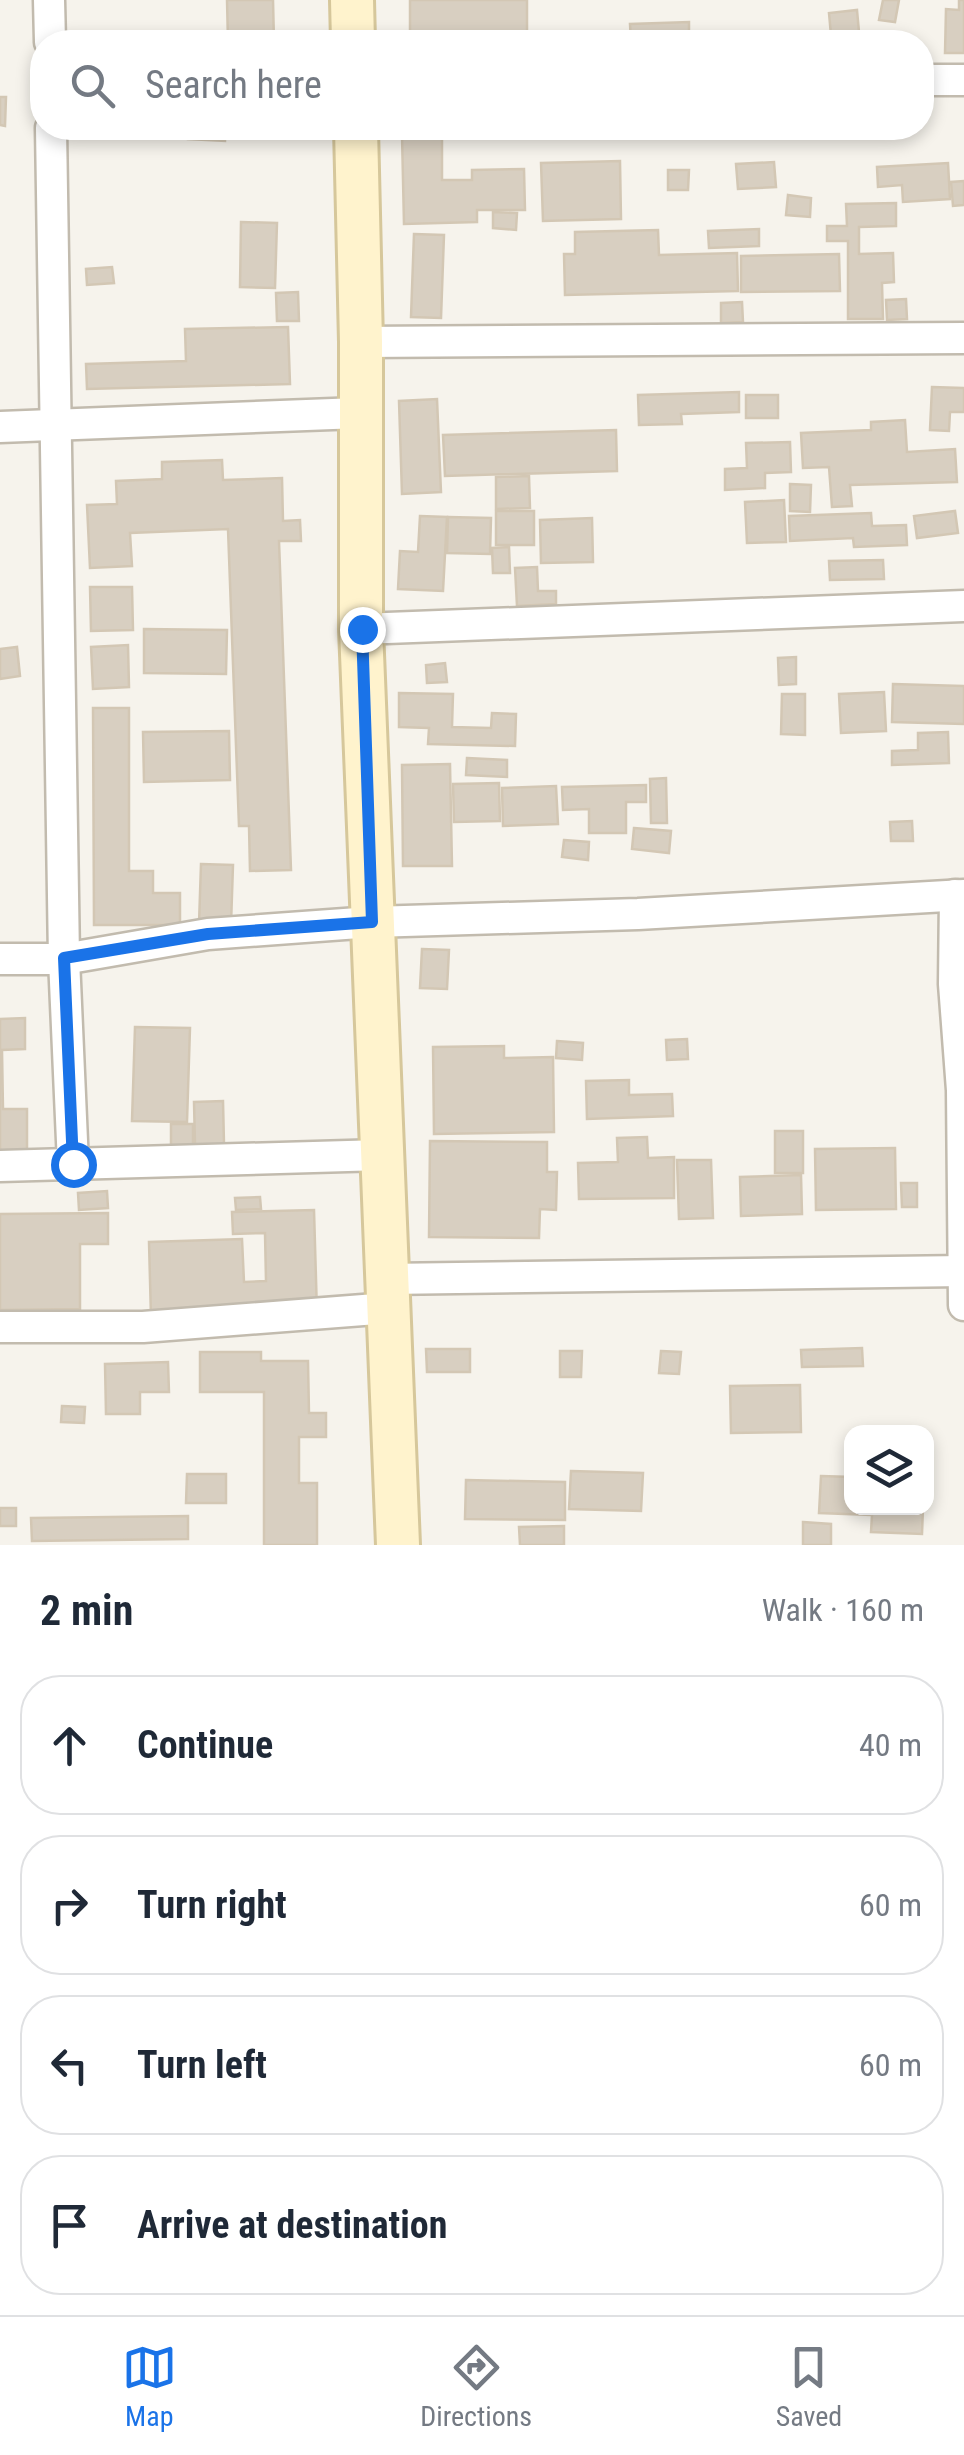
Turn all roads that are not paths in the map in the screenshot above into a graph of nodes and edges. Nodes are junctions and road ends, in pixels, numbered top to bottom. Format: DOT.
graph roads {
  1 [pos="49,0"];
  2 [pos="352,0"];
  3 [pos="50,30"];
  4 [pos="353,30"];
  5 [pos="934,80"];
  6 [pos="964,80"];
  7 [pos="51,140"];
  8 [pos="356,140"];
  9 [pos="964,338"];
  10 [pos="361,342"];
  11 [pos="360,413"];
  12 [pos="0,427"];
  13 [pos="56,427"];
  14 [pos="964,606"];
  15 [pos="362,629"];
  16 [pos="959,895"];
  17 [pos="372,922"];
  18 [pos="64,958"];
  19 [pos="0,959"];
  20 [pos="963,1090"];
  21 [pos="382,1155"];
  22 [pos="73,1164"];
  23 [pos="0,1166"];
  24 [pos="963,1271"];
  25 [pos="388,1294"];
  26 [pos="964,1305"];
  27 [pos="0,1326"];
  28 [pos="398,1545"];
  1 -- 3 [label="street"];
  2 -- 4 [label="main road"];
  5 -- 6 [label="street"];
  7 -- 13 [label="street"];
  8 -- 10 [label="main road"];
  9 -- 10 [label="street"];
  10 -- 11 [label="main road"];
  11 -- 13 [label="street"];
  11 -- 15 [label="main road"];
  12 -- 13 [label="street"];
  13 -- 18 [label="street"];
  14 -- 15 [label="street"];
  15 -- 17 [label="main road"];
  16 -- 17 [label="street"];
  16 -- 20 [label="street"];
  17 -- 18 [label="street"];
  17 -- 21 [label="main road"];
  18 -- 19 [label="street"];
  18 -- 22 [label="street"];
  20 -- 24 [label="street"];
  21 -- 22 [label="street"];
  21 -- 25 [label="main road"];
  22 -- 23 [label="street"];
  24 -- 25 [label="street"];
  24 -- 26 [label="street"];
  25 -- 27 [label="street"];
  25 -- 28 [label="main road"];
}
